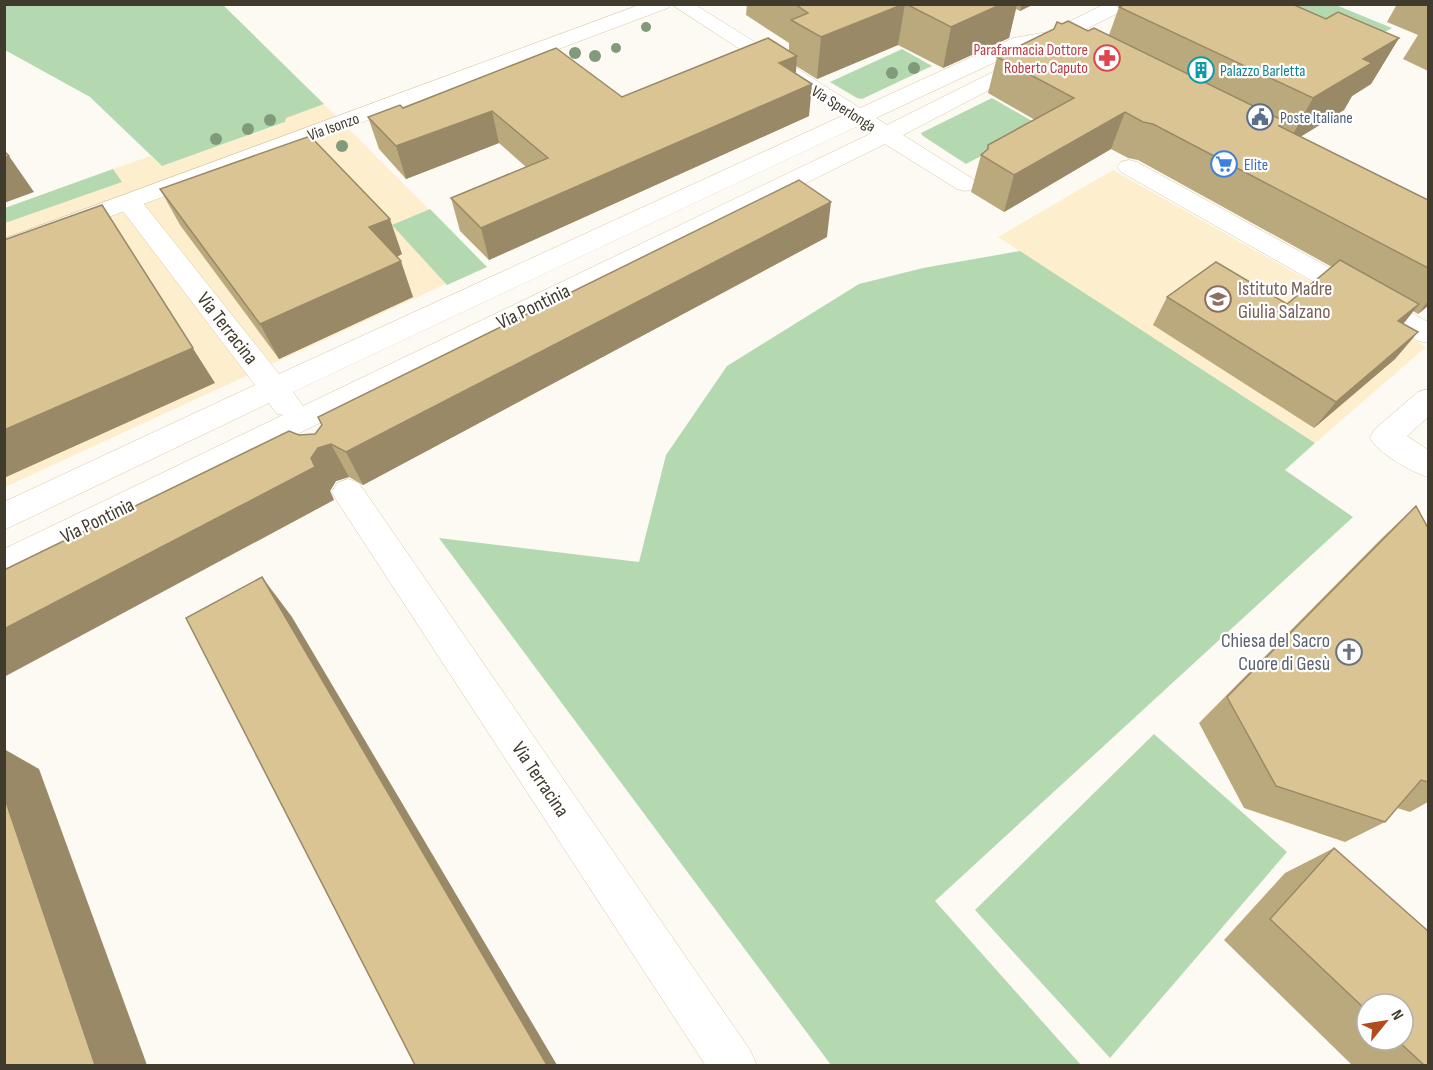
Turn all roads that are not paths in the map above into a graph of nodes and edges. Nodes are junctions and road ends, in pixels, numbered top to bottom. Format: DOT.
graph roads {
  1 [pos="661,4"];
  2 [pos="680,4"];
  3 [pos="1121,4"];
  4 [pos="1015,19"];
  5 [pos="1064,43"];
  6 [pos="859,117"];
  7 [pos="887,134"];
  8 [pos="1129,167"];
  9 [pos="965,184"];
  10 [pos="129,202"];
  11 [pos="4,248"];
  12 [pos="1428,334"];
  13 [pos="275,388"];
  14 [pos="1428,400"];
  15 [pos="304,430"];
  16 [pos="1428,465"];
  17 [pos="348,492"];
  18 [pos="4,517"];
  19 [pos="4,565"];
  20 [pos="734,1065"];
  1 -- 10 [label="street, Via Isonzo"];
  2 -- 6 [label="street, Via Sperlonga"];
  3 -- 5 [label="street, Via Pontinia"];
  4 -- 5 [label="street"];
  5 -- 6 [label="street, Via Pontinia"];
  5 -- 7 [label="street, Via Pontinia"];
  6 -- 7 [label="street, Via Sperlonga"];
  6 -- 13 [label="street, Via Pontinia"];
  7 -- 9 [label="street, Via Sperlonga"];
  7 -- 15 [label="street, Via Pontinia"];
  8 -- 12 [label="street"];
  10 -- 11 [label="street, Via Isonzo"];
  10 -- 13 [label="street, Via Terracina"];
  13 -- 15 [label="street, Via Terracina"];
  13 -- 18 [label="street, Via Pontinia"];
  14 -- 16 [label="street"];
  15 -- 19 [label="street, Via Pontinia"];
  17 -- 20 [label="street, Via Terracina"];
}
